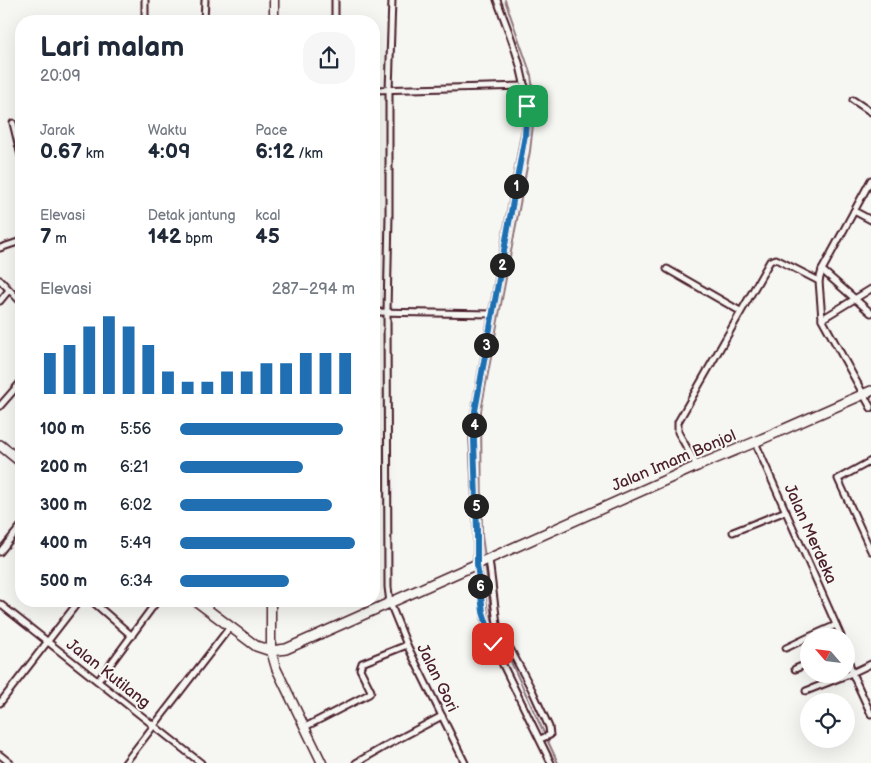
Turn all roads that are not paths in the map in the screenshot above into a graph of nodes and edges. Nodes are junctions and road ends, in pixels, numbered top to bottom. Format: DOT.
graph roads {
  1 [pos="145,0"];
  2 [pos="204,0"];
  3 [pos="274,0"];
  4 [pos="335,0"];
  5 [pos="392,0"];
  6 [pos="497,0"];
  7 [pos="145,15"];
  8 [pos="204,15"];
  9 [pos="274,15"];
  10 [pos="335,15"];
  11 [pos="525,86"];
  12 [pos="380,90"];
  13 [pos="389,90"];
  14 [pos="853,100"];
  15 [pos="871,112"];
  16 [pos="13,123"];
  17 [pos="15,131"];
  18 [pos="871,180"];
  19 [pos="854,211"];
  20 [pos="871,220"];
  21 [pos="15,243"];
  22 [pos="0,248"];
  23 [pos="667,269"];
  24 [pos="822,270"];
  25 [pos="0,280"];
  26 [pos="819,281"];
  27 [pos="871,289"];
  28 [pos="9,290"];
  29 [pos="15,296"];
  30 [pos="856,298"];
  31 [pos="0,301"];
  32 [pos="387,311"];
  33 [pos="740,311"];
  34 [pos="380,312"];
  35 [pos="871,313"];
  36 [pos="493,314"];
  37 [pos="822,320"];
  38 [pos="15,389"];
  39 [pos="868,393"];
  40 [pos="0,406"];
  41 [pos="871,408"];
  42 [pos="755,442"];
  43 [pos="0,445"];
  44 [pos="15,457"];
  45 [pos="871,461"];
  46 [pos="697,466"];
  47 [pos="786,511"];
  48 [pos="733,532"];
  49 [pos="15,533"];
  50 [pos="871,551"];
  51 [pos="0,552"];
  52 [pos="489,559"];
  53 [pos="477,564"];
  54 [pos="390,603"];
  55 [pos="0,604"];
  56 [pos="74,607"];
  57 [pos="99,607"];
  58 [pos="153,607"];
  59 [pos="204,607"];
  60 [pos="271,607"];
  61 [pos="836,625"];
  62 [pos="230,627"];
  63 [pos="830,628"];
  64 [pos="837,628"];
  65 [pos="132,636"];
  66 [pos="47,642"];
  67 [pos="800,642"];
  68 [pos="407,645"];
  69 [pos="786,648"];
  70 [pos="271,651"];
  71 [pos="871,664"];
  72 [pos="800,667"];
  73 [pos="794,669"];
  74 [pos="855,672"];
  75 [pos="855,679"];
  76 [pos="98,682"];
  77 [pos="826,683"];
  78 [pos="806,691"];
  79 [pos="0,703"];
  80 [pos="871,714"];
  81 [pos="442,716"];
  82 [pos="154,726"];
  83 [pos="305,727"];
  84 [pos="541,739"];
  85 [pos="0,755"];
  86 [pos="10,763"];
  87 [pos="125,763"];
  88 [pos="201,763"];
  89 [pos="322,763"];
  90 [pos="356,763"];
  91 [pos="465,763"];
  92 [pos="551,763"];
  1 -- 7 [label="street"];
  2 -- 8 [label="street"];
  3 -- 9 [label="main road"];
  4 -- 10 [label="street"];
  5 -- 13 [label="street, Jalan Gori"];
  6 -- 11 [label="street"];
  11 -- 13 [label="street"];
  11 -- 36 [label="street"];
  12 -- 13 [label="street"];
  13 -- 32 [label="street, Jalan Gori"];
  14 -- 15 [label="street"];
  16 -- 17 [label="street"];
  18 -- 19 [label="street"];
  19 -- 20 [label="street"];
  19 -- 24 [label="street"];
  21 -- 22 [label="street"];
  23 -- 33 [label="street"];
  24 -- 26 [label="street"];
  24 -- 30 [label="street"];
  25 -- 28 [label="street"];
  26 -- 33 [label="street"];
  26 -- 37 [label="street"];
  27 -- 30 [label="street"];
  28 -- 29 [label="street"];
  28 -- 31 [label="street"];
  30 -- 35 [label="street"];
  30 -- 37 [label="street"];
  32 -- 34 [label="street"];
  32 -- 36 [label="street"];
  32 -- 54 [label="street, Jalan Gori"];
  33 -- 46 [label="street"];
  36 -- 53 [label="street"];
  37 -- 39 [label="street"];
  38 -- 40 [label="street"];
  39 -- 41 [label="street"];
  39 -- 42 [label="main road, Jalan Imam Bonjol"];
  42 -- 46 [label="main road, Jalan Imam Bonjol"];
  42 -- 47 [label="street, Jalan Merdeka"];
  43 -- 44 [label="main road"];
  45 -- 50 [label="street"];
  46 -- 52 [label="main road, Jalan Imam Bonjol"];
  47 -- 48 [label="street"];
  47 -- 61 [label="street, Jalan Merdeka"];
  49 -- 51 [label="street"];
  52 -- 53 [label="main road, Jalan Imam Bonjol"];
  52 -- 84 [label="street"];
  53 -- 54 [label="main road, Jalan Imam Bonjol"];
  53 -- 84 [label="street"];
  54 -- 68 [label="street, Jalan Gori"];
  54 -- 70 [label="main road, Jalan Imam Bonjol"];
  55 -- 66 [label="street, Jalan Kutilang"];
  56 -- 66 [label="street"];
  57 -- 65 [label="street"];
  58 -- 65 [label="street"];
  59 -- 62 [label="main road"];
  60 -- 70 [label="main road"];
  61 -- 63 [label="street"];
  61 -- 64 [label="street, Jalan Merdeka"];
  62 -- 70 [label="main road"];
  62 -- 82 [label="street"];
  65 -- 76 [label="street"];
  66 -- 76 [label="street, Jalan Kutilang"];
  66 -- 79 [label="street"];
  67 -- 69 [label="street"];
  68 -- 81 [label="street, Jalan Gori"];
  68 -- 83 [label="street"];
  70 -- 83 [label="main road"];
  71 -- 74 [label="street"];
  72 -- 73 [label="street"];
  75 -- 80 [label="street"];
  76 -- 82 [label="street, Jalan Kutilang"];
  77 -- 78 [label="street"];
  81 -- 90 [label="street"];
  81 -- 91 [label="street, Jalan Gori"];
  82 -- 87 [label="street"];
  82 -- 88 [label="street, Jalan Kutilang"];
  83 -- 89 [label="main road"];
  84 -- 92 [label="street"];
  85 -- 86 [label="street"];
}
